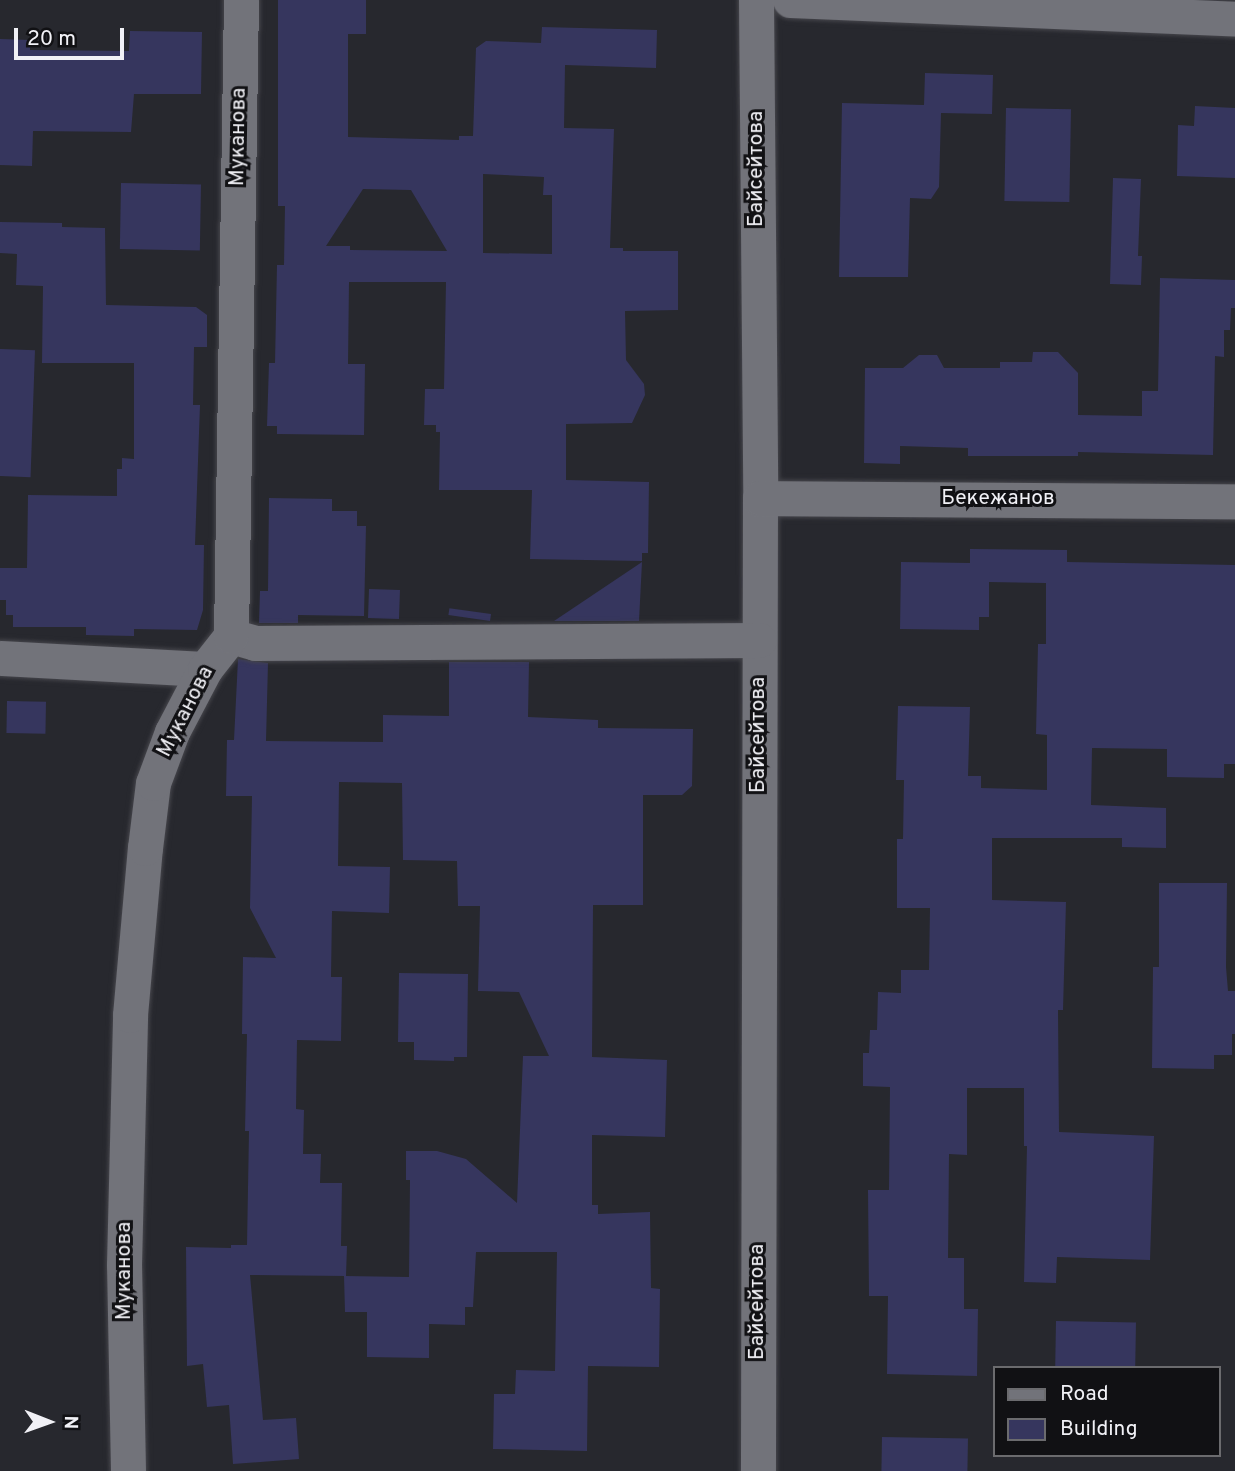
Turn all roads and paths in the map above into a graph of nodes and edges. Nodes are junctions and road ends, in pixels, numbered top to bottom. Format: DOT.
graph roads {
  1 [pos="241,0"];
  2 [pos="756,0"];
  3 [pos="790,0"];
  4 [pos="1235,19"];
  5 [pos="760,498"];
  6 [pos="1235,501"];
  7 [pos="231,636"];
  8 [pos="760,640"];
  9 [pos="0,659"];
  10 [pos="205,669"];
  11 [pos="128,1471"];
  12 [pos="758,1471"];
  1 -- 7 [label="street, Муканова"];
  2 -- 5 [label="street, Байсейтова"];
  3 -- 4 [label="street"];
  5 -- 6 [label="street, Бекежанов"];
  5 -- 8 [label="street, Байсейтова"];
  7 -- 8 [label="street"];
  7 -- 10 [label="street, Муканова"];
  8 -- 12 [label="street, Байсейтова"];
  9 -- 10 [label="street"];
  10 -- 11 [label="street, Муканова"];
}
